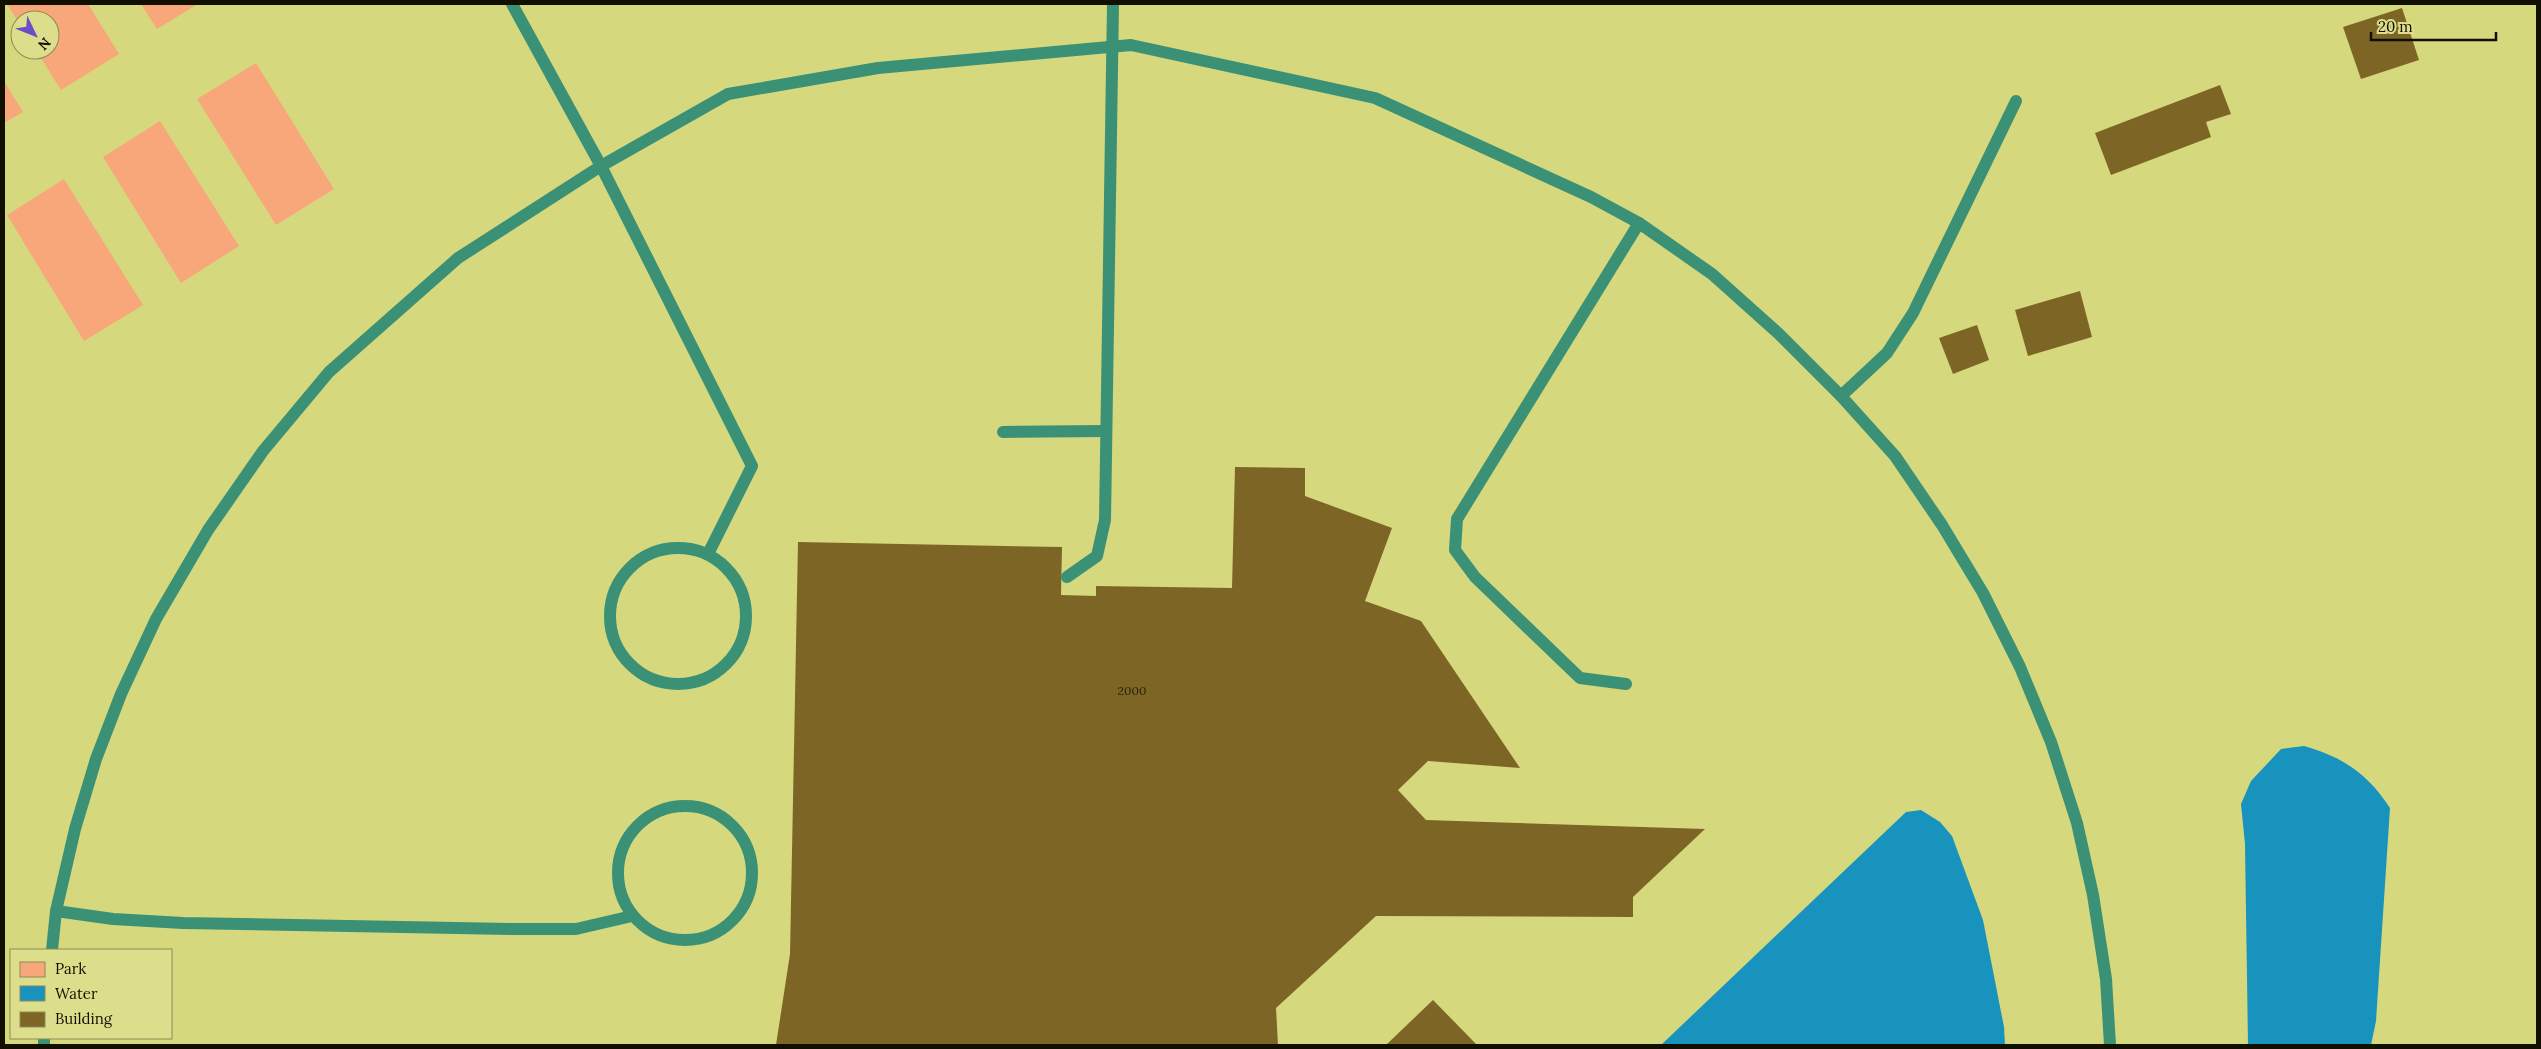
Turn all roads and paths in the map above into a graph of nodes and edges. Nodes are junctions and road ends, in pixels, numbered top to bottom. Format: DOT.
graph roads {
  1 [pos="512,4"];
  2 [pos="1113,4"];
  3 [pos="1112,47"];
  4 [pos="2016,101"];
  5 [pos="601,166"];
  6 [pos="1639,223"];
  7 [pos="1841,396"];
  8 [pos="1106,431"];
  9 [pos="1003,432"];
  10 [pos="708,554"];
  11 [pos="1067,577"];
  12 [pos="1626,684"];
  13 [pos="56,911"];
  14 [pos="632,916"];
  15 [pos="52,949"];
  16 [pos="2110,1045"];
  1 -- 5 [label="lane"];
  2 -- 3 [label="lane"];
  3 -- 5 [label="lane"];
  3 -- 6 [label="lane"];
  3 -- 8 [label="lane"];
  4 -- 7 [label="lane"];
  5 -- 10 [label="lane"];
  5 -- 13 [label="lane"];
  6 -- 7 [label="lane"];
  6 -- 12 [label="lane"];
  7 -- 16 [label="lane"];
  8 -- 9 [label="lane"];
  8 -- 11 [label="lane"];
  10 -- 10 [label="lane"];
  13 -- 14 [label="lane"];
  13 -- 15 [label="lane"];
  14 -- 14 [label="lane"];
}
